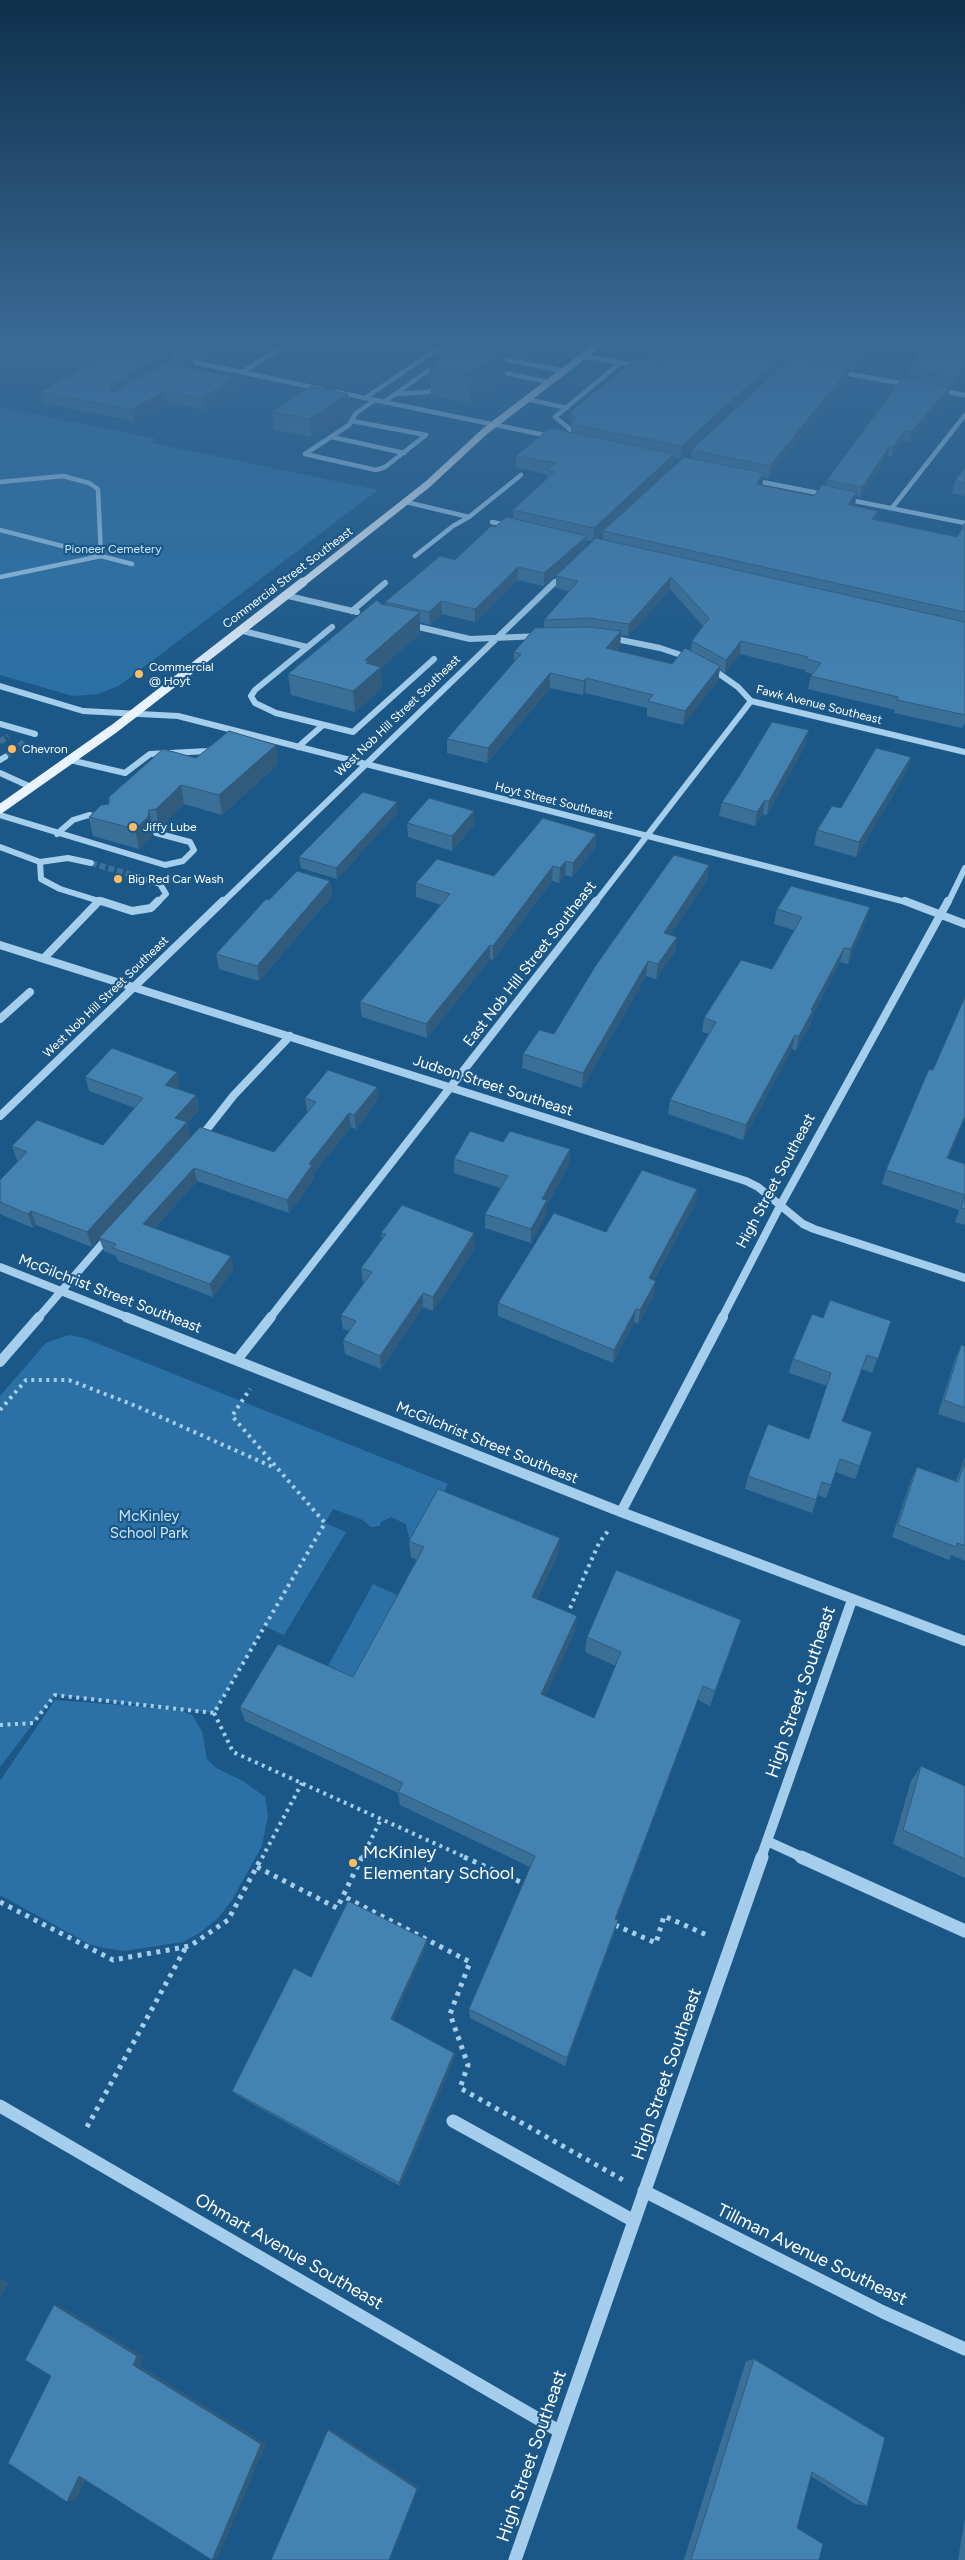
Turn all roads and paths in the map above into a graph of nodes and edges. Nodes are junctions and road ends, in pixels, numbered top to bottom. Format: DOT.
graph roads {
  1 [pos="320,457"];
  2 [pos="398,457"];
  3 [pos="456,457"];
  4 [pos="932,457"];
  5 [pos="521,475"];
  6 [pos="749,479"];
  7 [pos="0,482"];
  8 [pos="406,502"];
  9 [pos="892,508"];
  10 [pos="469,517"];
  11 [pos="492,522"];
  12 [pos="965,523"];
  13 [pos="520,528"];
  14 [pos="0,530"];
  15 [pos="101,556"];
  16 [pos="415,556"];
  17 [pos="132,564"];
  18 [pos="573,566"];
  19 [pos="0,577"];
  20 [pos="385,584"];
  21 [pos="284,595"];
  22 [pos="355,612"];
  23 [pos="402,623"];
  24 [pos="332,627"];
  25 [pos="239,630"];
  26 [pos="549,636"];
  27 [pos="496,638"];
  28 [pos="607,638"];
  29 [pos="307,647"];
  30 [pos="434,659"];
  31 [pos="694,660"];
  32 [pos="702,664"];
  33 [pos="0,686"];
  34 [pos="750,701"];
  35 [pos="133,713"];
  36 [pos="1,725"];
  37 [pos="323,725"];
  38 [pos="17,729"];
  39 [pos="245,734"];
  40 [pos="8,736"];
  41 [pos="236,738"];
  42 [pos="25,741"];
  43 [pos="218,746"];
  44 [pos="298,747"];
  45 [pos="965,752"];
  46 [pos="70,760"];
  47 [pos="365,764"];
  48 [pos="0,773"];
  49 [pos="31,787"];
  50 [pos="0,809"];
  51 [pos="0,815"];
  52 [pos="110,820"];
  53 [pos="156,833"];
  54 [pos="56,834"];
  55 [pos="647,836"];
  56 [pos="0,847"];
  57 [pos="40,862"];
  58 [pos="91,863"];
  59 [pos="965,868"];
  60 [pos="135,876"];
  61 [pos="99,901"];
  62 [pos="942,914"];
  63 [pos="965,924"];
  64 [pos="0,945"];
  65 [pos="44,958"];
  66 [pos="134,985"];
  67 [pos="30,992"];
  68 [pos="0,1019"];
  69 [pos="290,1036"];
  70 [pos="452,1088"];
  71 [pos="0,1116"];
  72 [pos="194,1144"];
  73 [pos="780,1206"];
  74 [pos="116,1229"];
  75 [pos="0,1267"];
  76 [pos="965,1278"];
  77 [pos="62,1292"];
  78 [pos="237,1360"];
  79 [pos="0,1362"];
  80 [pos="262,1370"];
  81 [pos="0,1410"];
  82 [pos="276,1468"];
  83 [pos="621,1512"];
  84 [pos="599,1543"];
  85 [pos="852,1600"];
  86 [pos="566,1618"];
  87 [pos="965,1641"];
  88 [pos="214,1712"];
  89 [pos="0,1725"];
  90 [pos="302,1783"];
  91 [pos="381,1819"];
  92 [pos="767,1841"];
  93 [pos="257,1867"];
  94 [pos="532,1887"];
  95 [pos="343,1896"];
  96 [pos="0,1902"];
  97 [pos="612,1923"];
  98 [pos="965,1931"];
  99 [pos="730,1946"];
  100 [pos="186,1947"];
  101 [pos="0,2106"];
  102 [pos="453,2121"];
  103 [pos="74,2150"];
  104 [pos="644,2191"];
  105 [pos="634,2221"];
  106 [pos="965,2349"];
  107 [pos="559,2431"];
  108 [pos="515,2560"];
  1 -- 2 [label="street"];
  3 -- 8 [label="main road, Commercial Street Southeast"];
  4 -- 9 [label="street"];
  5 -- 10 [label="street"];
  6 -- 9 [label="street"];
  7 -- 15 [label="street"];
  8 -- 10 [label="street"];
  8 -- 21 [label="main road, Commercial Street Southeast"];
  9 -- 12 [label="street"];
  10 -- 16 [label="street"];
  11 -- 13 [label="street"];
  14 -- 15 [label="street"];
  15 -- 17 [label="street"];
  15 -- 19 [label="street"];
  18 -- 27 [label="street, West Nob Hill Street Southeast"];
  20 -- 22 [label="street"];
  21 -- 22 [label="street"];
  21 -- 25 [label="main road, Commercial Street Southeast"];
  23 -- 27 [label="street"];
  24 -- 29 [label="street"];
  25 -- 29 [label="street"];
  25 -- 35 [label="main road, Commercial Street Southeast"];
  26 -- 27 [label="street"];
  27 -- 47 [label="street, West Nob Hill Street Southeast"];
  28 -- 31 [label="street"];
  29 -- 37 [label="street"];
  30 -- 37 [label="street"];
  32 -- 34 [label="street, Fawk Avenue Southeast"];
  33 -- 35 [label="street, Hoyt Street Southeast"];
  34 -- 45 [label="street, Fawk Avenue Southeast"];
  34 -- 55 [label="street, East Nob Hill Street Southeast"];
  35 -- 39 [label="street, Hoyt Street Southeast"];
  35 -- 46 [label="main road, Commercial Street Southeast"];
  36 -- 38 [label="street"];
  37 -- 44 [label="street"];
  38 -- 40 [label="street"];
  38 -- 42 [label="street"];
  39 -- 41 [label="street"];
  39 -- 44 [label="street, Hoyt Street Southeast"];
  43 -- 46 [label="street"];
  44 -- 47 [label="street, Hoyt Street Southeast"];
  46 -- 49 [label="main road, Commercial Street Southeast"];
  47 -- 55 [label="street, Hoyt Street Southeast"];
  47 -- 66 [label="street, West Nob Hill Street Southeast"];
  48 -- 49 [label="street"];
  49 -- 50 [label="main road, Commercial Street Southeast"];
  51 -- 54 [label="street"];
  52 -- 54 [label="street"];
  53 -- 54 [label="street"];
  55 -- 62 [label="street, Hoyt Street Southeast"];
  55 -- 70 [label="street, East Nob Hill Street Southeast"];
  56 -- 57 [label="street"];
  57 -- 58 [label="street"];
  57 -- 61 [label="street"];
  59 -- 62 [label="street, High Street Southeast"];
  60 -- 61 [label="street"];
  61 -- 65 [label="street"];
  62 -- 63 [label="street, Hoyt Street Southeast"];
  62 -- 73 [label="street, High Street Southeast"];
  64 -- 65 [label="street, Judson Street Southeast"];
  65 -- 66 [label="street, Judson Street Southeast"];
  66 -- 69 [label="street, Judson Street Southeast"];
  66 -- 71 [label="street, West Nob Hill Street Southeast"];
  67 -- 68 [label="street"];
  69 -- 70 [label="street, Judson Street Southeast"];
  69 -- 72 [label="street"];
  70 -- 73 [label="street, Judson Street Southeast"];
  70 -- 78 [label="street, East Nob Hill Street Southeast"];
  73 -- 76 [label="street, Judson Street Southeast"];
  73 -- 83 [label="street, High Street Southeast"];
  74 -- 77 [label="street"];
  75 -- 77 [label="street, McGilchrist Street Southeast"];
  77 -- 78 [label="street, McGilchrist Street Southeast"];
  77 -- 79 [label="street"];
  78 -- 80 [label="street, McGilchrist Street Southeast"];
  80 -- 82 [label="path"];
  80 -- 83 [label="street, McGilchrist Street Southeast"];
  81 -- 82 [label="path"];
  82 -- 88 [label="path"];
  83 -- 85 [label="street, McGilchrist Street Southeast"];
  84 -- 86 [label="path"];
  85 -- 87 [label="street, McGilchrist Street Southeast"];
  85 -- 92 [label="street, High Street Southeast"];
  88 -- 89 [label="path"];
  88 -- 90 [label="path"];
  90 -- 91 [label="path"];
  90 -- 93 [label="path"];
  91 -- 94 [label="path"];
  91 -- 95 [label="path"];
  92 -- 98 [label="street"];
  92 -- 99 [label="street, High Street Southeast"];
  93 -- 95 [label="path"];
  93 -- 100 [label="path"];
  95 -- 104 [label="path"];
  96 -- 100 [label="path"];
  97 -- 99 [label="path"];
  99 -- 104 [label="street, High Street Southeast"];
  100 -- 103 [label="path"];
  101 -- 103 [label="street, Ohmart Avenue Southeast"];
  102 -- 105 [label="street"];
  103 -- 107 [label="street, Ohmart Avenue Southeast"];
  104 -- 105 [label="street, High Street Southeast"];
  104 -- 106 [label="street, Tillman Avenue Southeast"];
  105 -- 107 [label="street, High Street Southeast"];
  107 -- 108 [label="street, High Street Southeast"];
}
